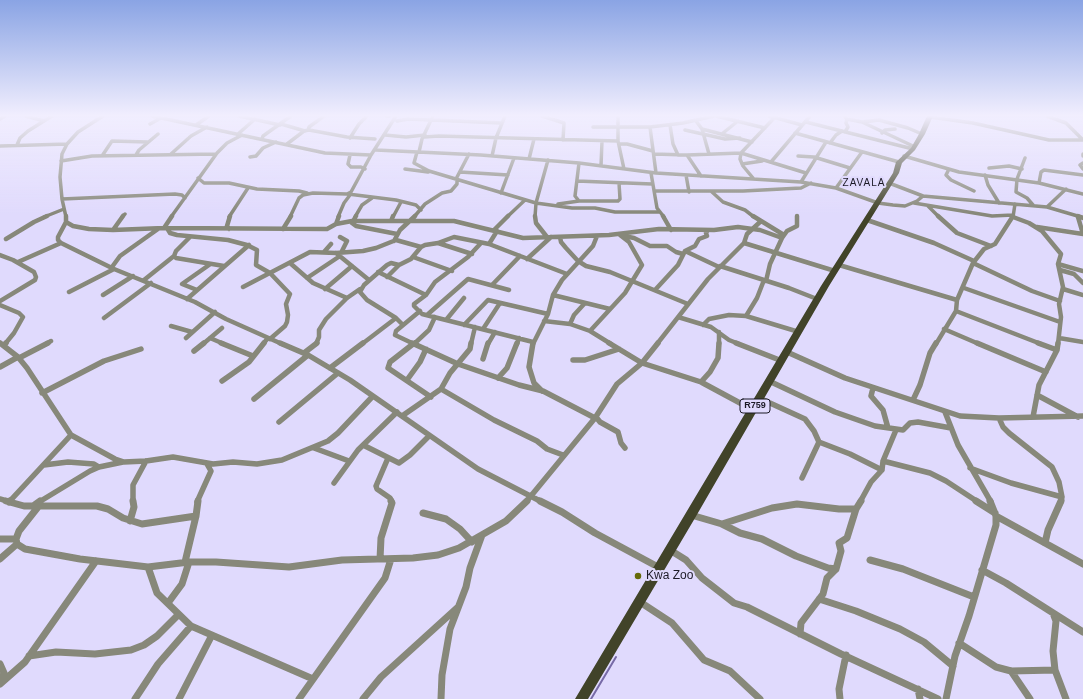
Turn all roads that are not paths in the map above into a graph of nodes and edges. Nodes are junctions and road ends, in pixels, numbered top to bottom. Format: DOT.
graph roads {
  1 [pos="913,148"];
  2 [pos="65,149"];
  3 [pos="107,149"];
  4 [pos="140,149"];
  5 [pos="178,149"];
  6 [pos="222,149"];
  7 [pos="262,149"];
  8 [pos="307,149"];
  9 [pos="419,149"];
  10 [pos="494,149"];
  11 [pos="532,149"];
  12 [pos="602,149"];
  13 [pos="619,149"];
  14 [pos="641,149"];
  15 [pos="653,149"];
  16 [pos="675,149"];
  17 [pos="707,149"];
  18 [pos="745,149"];
  19 [pos="783,149"];
  20 [pos="824,149"];
  21 [pos="849,149"];
  22 [pos="376,150"];
  23 [pos="862,152"];
  24 [pos="417,153"];
  25 [pos="654,153"];
  26 [pos="741,153"];
  27 [pos="170,154"];
  28 [pos="216,154"];
  29 [pos="469,154"];
  30 [pos="709,154"];
  31 [pos="350,155"];
  32 [pos="371,155"];
  33 [pos="678,155"];
  34 [pos="687,155"];
  35 [pos="102,156"];
  36 [pos="136,156"];
  37 [pos="492,156"];
  38 [pos="798,156"];
  39 [pos="250,158"];
  40 [pos="514,158"];
  41 [pos="817,158"];
  42 [pos="1026,158"];
  43 [pos="529,159"];
  44 [pos="902,159"];
  45 [pos="548,160"];
  46 [pos="765,160"];
  47 [pos="61,161"];
  48 [pos="771,162"];
  49 [pos="1083,163"];
  50 [pos="579,164"];
  51 [pos="742,164"];
  52 [pos="601,166"];
  53 [pos="850,168"];
  54 [pos="990,168"];
  55 [pos="365,169"];
  56 [pos="405,169"];
  57 [pos="624,169"];
  58 [pos="949,169"];
  59 [pos="1022,169"];
  60 [pos="1083,169"];
  61 [pos="433,172"];
  62 [pos="460,172"];
  63 [pos="654,173"];
  64 [pos="806,173"];
  65 [pos="508,175"];
  66 [pos="686,175"];
  67 [pos="985,175"];
  68 [pos="1083,175"];
  69 [pos="701,176"];
  70 [pos="198,178"];
  71 [pos="753,178"];
  72 [pos="457,180"];
  73 [pos="1017,180"];
  74 [pos="577,181"];
  75 [pos="801,182"];
  76 [pos="620,183"];
  77 [pos="811,183"];
  78 [pos="889,183"];
  79 [pos="1039,183"];
  80 [pos="652,184"];
  81 [pos="248,188"];
  82 [pos="836,188"];
  83 [pos="1066,189"];
  84 [pos="974,191"];
  85 [pos="689,192"];
  86 [pos="712,192"];
  87 [pos="308,193"];
  88 [pos="501,193"];
  89 [pos="654,193"];
  90 [pos="348,194"];
  91 [pos="1083,194"];
  92 [pos="923,196"];
  93 [pos="185,198"];
  94 [pos="372,198"];
  95 [pos="62,199"];
  96 [pos="525,200"];
  97 [pos="579,201"];
  98 [pos="401,202"];
  99 [pos="536,203"];
  100 [pos="878,203"];
  101 [pos="912,203"];
  102 [pos="999,203"];
  103 [pos="554,204"];
  104 [pos="1015,204"];
  105 [pos="1033,205"];
  106 [pos="928,206"];
  107 [pos="1047,207"];
  108 [pos="64,209"];
  109 [pos="421,210"];
  110 [pos="659,212"];
  111 [pos="125,214"];
  112 [pos="797,216"];
  113 [pos="1013,216"];
  114 [pos="1078,217"];
  115 [pos="1083,218"];
  116 [pos="867,220"];
  117 [pos="352,221"];
  118 [pos="391,221"];
  119 [pos="66,222"];
  120 [pos="410,222"];
  121 [pos="760,222"];
  122 [pos="336,224"];
  123 [pos="1034,226"];
  124 [pos="163,228"];
  125 [pos="752,228"];
  126 [pos="229,229"];
  127 [pos="283,229"];
  128 [pos="113,230"];
  129 [pos="495,230"];
  130 [pos="671,230"];
  131 [pos="708,230"];
  132 [pos="397,234"];
  133 [pos="1083,234"];
  134 [pos="621,235"];
  135 [pos="597,236"];
  136 [pos="783,236"];
  137 [pos="190,237"];
  138 [pos="340,237"];
  139 [pos="549,237"];
  140 [pos="560,237"];
  141 [pos="6,240"];
  142 [pos="394,241"];
  143 [pos="61,243"];
  144 [pos="438,243"];
  145 [pos="481,243"];
  146 [pos="744,243"];
  147 [pos="331,244"];
  148 [pos="489,244"];
  149 [pos="248,245"];
  150 [pos="991,246"];
  151 [pos="421,247"];
  152 [pos="324,252"];
  153 [pos="684,252"];
  154 [pos="775,252"];
  155 [pos="339,254"];
  156 [pos="472,254"];
  157 [pos="0,255"];
  158 [pos="174,256"];
  159 [pos="520,256"];
  160 [pos="414,258"];
  161 [pos="527,259"];
  162 [pos="578,261"];
  163 [pos="18,262"];
  164 [pos="973,262"];
  165 [pos="290,263"];
  166 [pos="209,264"];
  167 [pos="1058,264"];
  168 [pos="399,265"];
  169 [pos="224,266"];
  170 [pos="352,266"];
  171 [pos="720,267"];
  172 [pos="113,268"];
  173 [pos="837,268"];
  174 [pos="1060,270"];
  175 [pos="452,271"];
  176 [pos="1083,271"];
  177 [pos="378,272"];
  178 [pos="270,273"];
  179 [pos="568,274"];
  180 [pos="133,276"];
  181 [pos="387,277"];
  182 [pos="307,278"];
  183 [pos="144,280"];
  184 [pos="369,280"];
  185 [pos="633,280"];
  186 [pos="765,280"];
  187 [pos="151,283"];
  188 [pos="1083,283"];
  189 [pos="492,285"];
  190 [pos="243,287"];
  191 [pos="964,288"];
  192 [pos="325,289"];
  193 [pos="360,289"];
  194 [pos="1063,289"];
  195 [pos="197,290"];
  196 [pos="509,290"];
  197 [pos="655,290"];
  198 [pos="69,292"];
  199 [pos="1083,294"];
  200 [pos="104,295"];
  201 [pos="426,295"];
  202 [pos="553,295"];
  203 [pos="347,298"];
  204 [pos="464,298"];
  205 [pos="187,299"];
  206 [pos="817,299"];
  207 [pos="958,300"];
  208 [pos="0,301"];
  209 [pos="1060,301"];
  210 [pos="500,303"];
  211 [pos="585,303"];
  212 [pos="688,304"];
  213 [pos="0,305"];
  214 [pos="610,309"];
  215 [pos="420,311"];
  216 [pos="956,311"];
  217 [pos="214,312"];
  218 [pos="548,314"];
  219 [pos="427,315"];
  220 [pos="746,316"];
  221 [pos="436,317"];
  222 [pos="104,318"];
  223 [pos="396,318"];
  224 [pos="678,318"];
  225 [pos="446,320"];
  226 [pos="544,322"];
  227 [pos="1060,322"];
  228 [pos="570,324"];
  229 [pos="404,325"];
  230 [pos="464,325"];
  231 [pos="703,325"];
  232 [pos="171,326"];
  233 [pos="474,327"];
  234 [pos="222,328"];
  235 [pos="483,329"];
  236 [pos="944,329"];
  237 [pos="590,331"];
  238 [pos="192,332"];
  239 [pos="495,332"];
  240 [pos="719,332"];
  241 [pos="799,332"];
  242 [pos="186,338"];
  243 [pos="210,338"];
  244 [pos="269,338"];
  245 [pos="519,338"];
  246 [pos="1059,338"];
  247 [pos="50,341"];
  248 [pos="533,342"];
  249 [pos="1083,342"];
  250 [pos="2,344"];
  251 [pos="414,344"];
  252 [pos="141,349"];
  253 [pos="426,349"];
  254 [pos="619,349"];
  255 [pos="1057,350"];
  256 [pos="194,351"];
  257 [pos="787,352"];
  258 [pos="306,354"];
  259 [pos="253,356"];
  260 [pos="18,357"];
  261 [pos="483,359"];
  262 [pos="573,360"];
  263 [pos="782,361"];
  264 [pos="642,363"];
  265 [pos="458,364"];
  266 [pos="0,367"];
  267 [pos="330,368"];
  268 [pos="1046,372"];
  269 [pos="338,373"];
  270 [pos="498,378"];
  271 [pos="407,380"];
  272 [pos="222,381"];
  273 [pos="769,381"];
  274 [pos="701,382"];
  275 [pos="873,388"];
  276 [pos="441,389"];
  277 [pos="543,392"];
  278 [pos="42,394"];
  279 [pos="1037,395"];
  280 [pos="373,396"];
  281 [pos="431,397"];
  282 [pos="759,398"];
  283 [pos="254,399"];
  284 [pos="913,400"];
  285 [pos="753,410"];
  286 [pos="396,412"];
  287 [pos="945,412"];
  288 [pos="402,416"];
  289 [pos="595,417"];
  290 [pos="1033,417"];
  291 [pos="1081,417"];
  292 [pos="999,418"];
  293 [pos="279,422"];
  294 [pos="888,428"];
  295 [pos="951,428"];
  296 [pos="896,430"];
  297 [pos="71,435"];
  298 [pos="429,436"];
  299 [pos="819,442"];
  300 [pos="363,445"];
  301 [pos="314,448"];
  302 [pos="625,448"];
  303 [pos="563,455"];
  304 [pos="388,458"];
  305 [pos="146,461"];
  306 [pos="349,461"];
  307 [pos="124,462"];
  308 [pos="883,462"];
  309 [pos="207,464"];
  310 [pos="44,465"];
  311 [pos="99,467"];
  312 [pos="970,468"];
  313 [pos="882,470"];
  314 [pos="802,478"];
  315 [pos="334,483"];
  316 [pos="531,495"];
  317 [pos="1062,497"];
  318 [pos="5,500"];
  319 [pos="0,505"];
  320 [pos="36,506"];
  321 [pos="856,509"];
  322 [pos="423,513"];
  323 [pos="996,514"];
  324 [pos="691,515"];
  325 [pos="196,516"];
  326 [pos="130,521"];
  327 [pos="722,524"];
  328 [pos="482,535"];
  329 [pos="0,539"];
  330 [pos="17,542"];
  331 [pos="472,542"];
  332 [pos="1045,543"];
  333 [pos="670,549"];
  334 [pos="0,559"];
  335 [pos="380,559"];
  336 [pos="391,559"];
  337 [pos="870,560"];
  338 [pos="96,561"];
  339 [pos="187,562"];
  340 [pos="1083,564"];
  341 [pos="148,567"];
  342 [pos="660,568"];
  343 [pos="836,569"];
  344 [pos="982,570"];
  345 [pos="974,597"];
  346 [pos="819,598"];
  347 [pos="640,602"];
  348 [pos="168,603"];
  349 [pos="458,607"];
  350 [pos="1053,612"];
  351 [pos="178,616"];
  352 [pos="191,626"];
  353 [pos="1083,632"];
  354 [pos="800,634"];
  355 [pos="212,635"];
  356 [pos="959,643"];
  357 [pos="846,655"];
  358 [pos="29,656"];
  359 [pos="0,664"];
  360 [pos="953,666"];
  361 [pos="1055,670"];
  362 [pos="1011,671"];
  363 [pos="312,679"];
  364 [pos="0,683"];
  365 [pos="918,689"];
  366 [pos="135,699"];
  367 [pos="179,699"];
  368 [pos="299,699"];
  369 [pos="363,699"];
  370 [pos="441,699"];
  371 [pos="581,699"];
  372 [pos="760,699"];
  373 [pos="840,699"];
  374 [pos="920,699"];
  375 [pos="938,699"];
  376 [pos="946,699"];
  377 [pos="1030,699"];
  378 [pos="1066,699"];
  1 -- 44 [label="main road, R759"];
  2 -- 47 [label="street"];
  3 -- 35 [label="street"];
  4 -- 36 [label="street"];
  5 -- 27 [label="street"];
  6 -- 28 [label="street"];
  7 -- 39 [label="street"];
  8 -- 31 [label="street"];
  9 -- 24 [label="street"];
  10 -- 37 [label="street"];
  11 -- 43 [label="street"];
  12 -- 52 [label="street"];
  13 -- 57 [label="street"];
  14 -- 25 [label="street"];
  15 -- 25 [label="street"];
  16 -- 33 [label="street"];
  17 -- 30 [label="street"];
  18 -- 26 [label="street"];
  19 -- 48 [label="street"];
  20 -- 41 [label="street"];
  21 -- 23 [label="street"];
  22 -- 24 [label="street"];
  22 -- 32 [label="street"];
  23 -- 44 [label="street"];
  23 -- 53 [label="street"];
  24 -- 29 [label="street"];
  24 -- 61 [label="street"];
  25 -- 33 [label="street"];
  25 -- 63 [label="street"];
  26 -- 30 [label="street"];
  26 -- 46 [label="street"];
  26 -- 51 [label="street"];
  27 -- 28 [label="street"];
  27 -- 36 [label="street"];
  28 -- 70 [label="street"];
  29 -- 37 [label="street"];
  29 -- 62 [label="street"];
  30 -- 34 [label="street"];
  31 -- 32 [label="street"];
  31 -- 55 [label="street"];
  32 -- 55 [label="street"];
  33 -- 34 [label="street"];
  34 -- 69 [label="street"];
  35 -- 36 [label="street"];
  35 -- 47 [label="street"];
  37 -- 40 [label="street"];
  38 -- 41 [label="street"];
  40 -- 43 [label="street"];
  40 -- 65 [label="street"];
  41 -- 53 [label="street"];
  41 -- 64 [label="street"];
  42 -- 59 [label="street"];
  43 -- 45 [label="street"];
  44 -- 58 [label="street"];
  44 -- 78 [label="main road, R759"];
  45 -- 50 [label="street"];
  45 -- 99 [label="street"];
  46 -- 48 [label="street"];
  46 -- 51 [label="street"];
  47 -- 95 [label="street"];
  48 -- 64 [label="street"];
  49 -- 60 [label="street"];
  50 -- 52 [label="street"];
  50 -- 74 [label="street"];
  51 -- 71 [label="street"];
  52 -- 57 [label="street"];
  53 -- 82 [label="street"];
  54 -- 59 [label="street"];
  55 -- 90 [label="street"];
  56 -- 61 [label="street"];
  57 -- 63 [label="street"];
  58 -- 67 [label="street"];
  58 -- 84 [label="street"];
  59 -- 73 [label="street"];
  61 -- 72 [label="street"];
  62 -- 65 [label="street"];
  62 -- 72 [label="street"];
  63 -- 66 [label="street"];
  63 -- 80 [label="street"];
  64 -- 75 [label="street"];
  65 -- 88 [label="street"];
  66 -- 69 [label="street"];
  66 -- 85 [label="street"];
  67 -- 73 [label="street"];
  67 -- 102 [label="street"];
  68 -- 79 [label="street"];
  69 -- 71 [label="street"];
  70 -- 81 [label="street"];
  70 -- 93 [label="street"];
  71 -- 75 [label="street"];
  72 -- 88 [label="street"];
  72 -- 109 [label="street"];
  73 -- 79 [label="street"];
  73 -- 105 [label="street"];
  74 -- 76 [label="street"];
  74 -- 97 [label="street"];
  75 -- 77 [label="street"];
  76 -- 80 [label="street"];
  76 -- 97 [label="street"];
  77 -- 82 [label="street"];
  77 -- 86 [label="street"];
  78 -- 92 [label="street"];
  78 -- 100 [label="main road, R759"];
  79 -- 83 [label="street"];
  80 -- 89 [label="street"];
  81 -- 87 [label="street"];
  81 -- 126 [label="street"];
  82 -- 100 [label="street"];
  83 -- 91 [label="street"];
  83 -- 107 [label="street"];
  85 -- 86 [label="street"];
  85 -- 89 [label="street"];
  86 -- 121 [label="street"];
  87 -- 90 [label="street"];
  87 -- 127 [label="street"];
  88 -- 96 [label="street"];
  89 -- 110 [label="street"];
  90 -- 94 [label="street"];
  90 -- 122 [label="street"];
  92 -- 101 [label="street"];
  92 -- 102 [label="street"];
  93 -- 95 [label="street"];
  93 -- 124 [label="street"];
  94 -- 98 [label="street"];
  94 -- 117 [label="street"];
  95 -- 108 [label="street"];
  96 -- 99 [label="street"];
  96 -- 129 [label="street"];
  97 -- 103 [label="street"];
  98 -- 109 [label="street"];
  98 -- 118 [label="street"];
  99 -- 103 [label="street"];
  99 -- 139 [label="street"];
  100 -- 101 [label="street"];
  100 -- 116 [label="main road, R759"];
  101 -- 106 [label="street"];
  102 -- 104 [label="street"];
  103 -- 110 [label="street"];
  104 -- 105 [label="street"];
  104 -- 113 [label="street"];
  105 -- 107 [label="street"];
  106 -- 113 [label="street"];
  106 -- 150 [label="street"];
  107 -- 114 [label="street"];
  108 -- 119 [label="street"];
  108 -- 141 [label="street"];
  109 -- 120 [label="street"];
  110 -- 130 [label="street"];
  111 -- 128 [label="street"];
  112 -- 136 [label="street"];
  113 -- 123 [label="street"];
  113 -- 150 [label="street"];
  114 -- 115 [label="street"];
  114 -- 133 [label="street"];
  116 -- 164 [label="street"];
  116 -- 173 [label="main road, R759"];
  117 -- 118 [label="street"];
  117 -- 122 [label="street"];
  117 -- 132 [label="street"];
  118 -- 120 [label="street"];
  119 -- 128 [label="street"];
  119 -- 143 [label="street"];
  120 -- 129 [label="street"];
  120 -- 132 [label="street"];
  121 -- 125 [label="street"];
  121 -- 136 [label="street"];
  122 -- 127 [label="street"];
  123 -- 133 [label="street"];
  123 -- 167 [label="street"];
  124 -- 126 [label="street"];
  124 -- 128 [label="street"];
  124 -- 137 [label="street"];
  124 -- 172 [label="street"];
  125 -- 131 [label="street"];
  125 -- 136 [label="street"];
  125 -- 146 [label="street"];
  126 -- 127 [label="street"];
  129 -- 139 [label="street"];
  129 -- 148 [label="street"];
  130 -- 131 [label="street"];
  130 -- 134 [label="street"];
  131 -- 153 [label="street"];
  132 -- 142 [label="street"];
  134 -- 135 [label="street"];
  134 -- 153 [label="street"];
  134 -- 185 [label="street"];
  135 -- 140 [label="street"];
  135 -- 162 [label="street"];
  136 -- 154 [label="street"];
  137 -- 149 [label="street"];
  137 -- 158 [label="street"];
  138 -- 155 [label="street"];
  139 -- 140 [label="street"];
  139 -- 161 [label="street"];
  140 -- 162 [label="street"];
  142 -- 151 [label="street"];
  142 -- 155 [label="street"];
  143 -- 163 [label="street"];
  143 -- 172 [label="street"];
  144 -- 145 [label="street"];
  144 -- 151 [label="street"];
  144 -- 156 [label="street"];
  145 -- 148 [label="street"];
  145 -- 156 [label="street"];
  146 -- 154 [label="street"];
  146 -- 171 [label="street"];
  147 -- 152 [label="street"];
  148 -- 159 [label="street"];
  149 -- 169 [label="street"];
  149 -- 178 [label="street"];
  150 -- 164 [label="street"];
  151 -- 160 [label="street"];
  152 -- 155 [label="street"];
  152 -- 165 [label="street"];
  153 -- 171 [label="street"];
  153 -- 197 [label="street"];
  154 -- 173 [label="street"];
  154 -- 186 [label="street"];
  155 -- 170 [label="street"];
  155 -- 182 [label="street"];
  156 -- 175 [label="street"];
  157 -- 163 [label="street"];
  158 -- 166 [label="street"];
  158 -- 183 [label="street"];
  159 -- 161 [label="street"];
  159 -- 189 [label="street"];
  160 -- 168 [label="street"];
  160 -- 175 [label="street"];
  161 -- 179 [label="street"];
  162 -- 179 [label="street"];
  162 -- 185 [label="street"];
  163 -- 208 [label="street"];
  164 -- 191 [label="street"];
  164 -- 209 [label="street"];
  165 -- 178 [label="street"];
  165 -- 182 [label="street"];
  166 -- 169 [label="street"];
  166 -- 195 [label="street"];
  167 -- 174 [label="street"];
  167 -- 176 [label="street"];
  168 -- 177 [label="street"];
  168 -- 181 [label="street"];
  169 -- 195 [label="street"];
  170 -- 184 [label="street"];
  170 -- 192 [label="street"];
  171 -- 186 [label="street"];
  171 -- 212 [label="street"];
  172 -- 180 [label="street"];
  172 -- 198 [label="street"];
  173 -- 206 [label="main road, R759"];
  173 -- 207 [label="street"];
  174 -- 188 [label="street"];
  174 -- 194 [label="street"];
  175 -- 201 [label="street"];
  177 -- 181 [label="street"];
  177 -- 184 [label="street"];
  178 -- 190 [label="street"];
  178 -- 244 [label="street"];
  179 -- 202 [label="street"];
  180 -- 183 [label="street"];
  180 -- 200 [label="street"];
  181 -- 201 [label="street"];
  182 -- 192 [label="street"];
  183 -- 187 [label="street"];
  184 -- 193 [label="street"];
  185 -- 197 [label="street"];
  185 -- 214 [label="street"];
  186 -- 206 [label="street"];
  186 -- 220 [label="street"];
  187 -- 205 [label="street"];
  187 -- 222 [label="street"];
  189 -- 196 [label="street"];
  189 -- 219 [label="street"];
  191 -- 207 [label="street"];
  191 -- 227 [label="street"];
  192 -- 203 [label="street"];
  193 -- 203 [label="street"];
  193 -- 223 [label="street"];
  194 -- 199 [label="street"];
  194 -- 209 [label="street"];
  195 -- 205 [label="street"];
  197 -- 212 [label="street"];
  201 -- 215 [label="street"];
  202 -- 211 [label="street"];
  202 -- 218 [label="street"];
  203 -- 258 [label="street"];
  204 -- 225 [label="street"];
  205 -- 217 [label="street"];
  206 -- 241 [label="main road, R759"];
  207 -- 216 [label="street"];
  209 -- 227 [label="street"];
  210 -- 218 [label="street"];
  210 -- 230 [label="street"];
  210 -- 235 [label="street"];
  211 -- 214 [label="street"];
  211 -- 228 [label="street"];
  212 -- 224 [label="street"];
  213 -- 250 [label="street"];
  214 -- 237 [label="street"];
  215 -- 219 [label="street"];
  215 -- 229 [label="street"];
  216 -- 236 [label="street"];
  216 -- 255 [label="street"];
  217 -- 238 [label="street"];
  217 -- 244 [label="street"];
  218 -- 226 [label="street"];
  219 -- 221 [label="street"];
  220 -- 231 [label="street"];
  220 -- 241 [label="street"];
  221 -- 225 [label="street"];
  221 -- 251 [label="street"];
  223 -- 229 [label="street"];
  223 -- 267 [label="street"];
  224 -- 231 [label="street"];
  224 -- 264 [label="street"];
  225 -- 230 [label="street"];
  226 -- 228 [label="street"];
  226 -- 248 [label="street"];
  227 -- 246 [label="street"];
  228 -- 237 [label="street"];
  229 -- 251 [label="street"];
  230 -- 233 [label="street"];
  231 -- 240 [label="street"];
  232 -- 238 [label="street"];
  233 -- 235 [label="street"];
  233 -- 265 [label="street"];
  234 -- 243 [label="street"];
  235 -- 239 [label="street"];
  236 -- 268 [label="street"];
  236 -- 284 [label="street"];
  237 -- 254 [label="street"];
  238 -- 242 [label="street"];
  239 -- 245 [label="street"];
  239 -- 261 [label="street"];
  240 -- 263 [label="street"];
  240 -- 274 [label="street"];
  241 -- 257 [label="main road, R759"];
  243 -- 256 [label="street"];
  243 -- 259 [label="street"];
  244 -- 258 [label="street"];
  244 -- 259 [label="street"];
  245 -- 248 [label="street"];
  245 -- 270 [label="street"];
  246 -- 249 [label="street"];
  246 -- 255 [label="street"];
  247 -- 260 [label="street"];
  248 -- 277 [label="street"];
  250 -- 260 [label="street"];
  251 -- 253 [label="street"];
  251 -- 271 [label="street"];
  252 -- 278 [label="street"];
  253 -- 265 [label="street"];
  253 -- 271 [label="street"];
  254 -- 262 [label="street"];
  254 -- 264 [label="street"];
  255 -- 268 [label="street"];
  257 -- 263 [label="main road, R759"];
  257 -- 275 [label="street"];
  258 -- 267 [label="street"];
  258 -- 283 [label="street"];
  259 -- 272 [label="street"];
  260 -- 266 [label="street"];
  260 -- 278 [label="street"];
  263 -- 273 [label="main road, R759"];
  264 -- 274 [label="street"];
  264 -- 289 [label="street"];
  265 -- 270 [label="street"];
  265 -- 276 [label="street"];
  267 -- 269 [label="street"];
  268 -- 279 [label="street"];
  269 -- 280 [label="street"];
  269 -- 293 [label="street"];
  270 -- 277 [label="street"];
  271 -- 281 [label="street"];
  273 -- 282 [label="main road, R759"];
  273 -- 294 [label="street"];
  274 -- 285 [label="street"];
  275 -- 284 [label="street"];
  275 -- 294 [label="street"];
  276 -- 281 [label="street"];
  276 -- 303 [label="street"];
  277 -- 289 [label="street"];
  278 -- 297 [label="street"];
  279 -- 290 [label="street"];
  279 -- 291 [label="street"];
  280 -- 286 [label="street"];
  280 -- 301 [label="street"];
  281 -- 288 [label="street"];
  282 -- 285 [label="main road, R759"];
  282 -- 299 [label="street"];
  284 -- 287 [label="street"];
  285 -- 324 [label="main road, R759"];
  286 -- 288 [label="street"];
  286 -- 300 [label="street"];
  287 -- 292 [label="street"];
  287 -- 295 [label="street"];
  288 -- 298 [label="street"];
  289 -- 302 [label="street"];
  289 -- 303 [label="street"];
  290 -- 291 [label="street"];
  290 -- 292 [label="street"];
  292 -- 317 [label="street"];
  294 -- 296 [label="street"];
  295 -- 296 [label="street"];
  295 -- 312 [label="street"];
  296 -- 308 [label="street"];
  297 -- 307 [label="street"];
  297 -- 310 [label="street"];
  298 -- 304 [label="street"];
  298 -- 316 [label="street"];
  299 -- 313 [label="street"];
  299 -- 314 [label="street"];
  300 -- 304 [label="street"];
  300 -- 306 [label="street"];
  301 -- 306 [label="street"];
  301 -- 309 [label="street"];
  303 -- 316 [label="street"];
  304 -- 335 [label="street"];
  305 -- 307 [label="street"];
  305 -- 309 [label="street"];
  305 -- 326 [label="street"];
  306 -- 315 [label="street"];
  307 -- 311 [label="street"];
  308 -- 313 [label="street"];
  308 -- 323 [label="street"];
  309 -- 325 [label="street"];
  310 -- 311 [label="street"];
  310 -- 318 [label="street"];
  311 -- 320 [label="street"];
  312 -- 317 [label="street"];
  312 -- 323 [label="street"];
  313 -- 321 [label="street"];
  316 -- 328 [label="street"];
  316 -- 342 [label="street"];
  317 -- 332 [label="street"];
  318 -- 319 [label="street"];
  318 -- 320 [label="street"];
  320 -- 326 [label="street"];
  320 -- 330 [label="street"];
  321 -- 327 [label="street"];
  321 -- 343 [label="street"];
  322 -- 331 [label="street"];
  323 -- 332 [label="street"];
  323 -- 344 [label="street"];
  324 -- 327 [label="street"];
  324 -- 333 [label="main road, R759"];
  325 -- 326 [label="street"];
  325 -- 339 [label="street"];
  327 -- 343 [label="street"];
  328 -- 331 [label="street"];
  328 -- 349 [label="street"];
  329 -- 330 [label="street"];
  330 -- 334 [label="street"];
  330 -- 338 [label="street"];
  331 -- 336 [label="street"];
  332 -- 340 [label="street"];
  333 -- 342 [label="main road, R759"];
  333 -- 354 [label="street"];
  335 -- 336 [label="street"];
  335 -- 339 [label="street"];
  336 -- 363 [label="street"];
  337 -- 345 [label="street"];
  338 -- 341 [label="street"];
  338 -- 358 [label="street"];
  339 -- 341 [label="street"];
  339 -- 348 [label="street"];
  341 -- 348 [label="street"];
  342 -- 347 [label="main road, R759"];
  343 -- 346 [label="street"];
  344 -- 345 [label="street"];
  344 -- 350 [label="street"];
  345 -- 356 [label="street"];
  346 -- 354 [label="street"];
  346 -- 360 [label="street"];
  347 -- 371 [label="main road, R759"];
  347 -- 372 [label="street"];
  348 -- 351 [label="street"];
  349 -- 369 [label="street"];
  349 -- 370 [label="street"];
  350 -- 353 [label="street"];
  350 -- 361 [label="street"];
  351 -- 352 [label="street"];
  351 -- 358 [label="street"];
  352 -- 355 [label="street"];
  352 -- 366 [label="street"];
  354 -- 357 [label="street"];
  355 -- 363 [label="street"];
  355 -- 367 [label="street"];
  356 -- 360 [label="street"];
  356 -- 362 [label="street"];
  357 -- 365 [label="street"];
  357 -- 373 [label="street"];
  358 -- 364 [label="street"];
  359 -- 364 [label="street"];
  360 -- 376 [label="street"];
  361 -- 362 [label="street"];
  361 -- 378 [label="street"];
  362 -- 377 [label="street"];
  363 -- 368 [label="street"];
  365 -- 374 [label="street"];
  365 -- 375 [label="street"];
}
